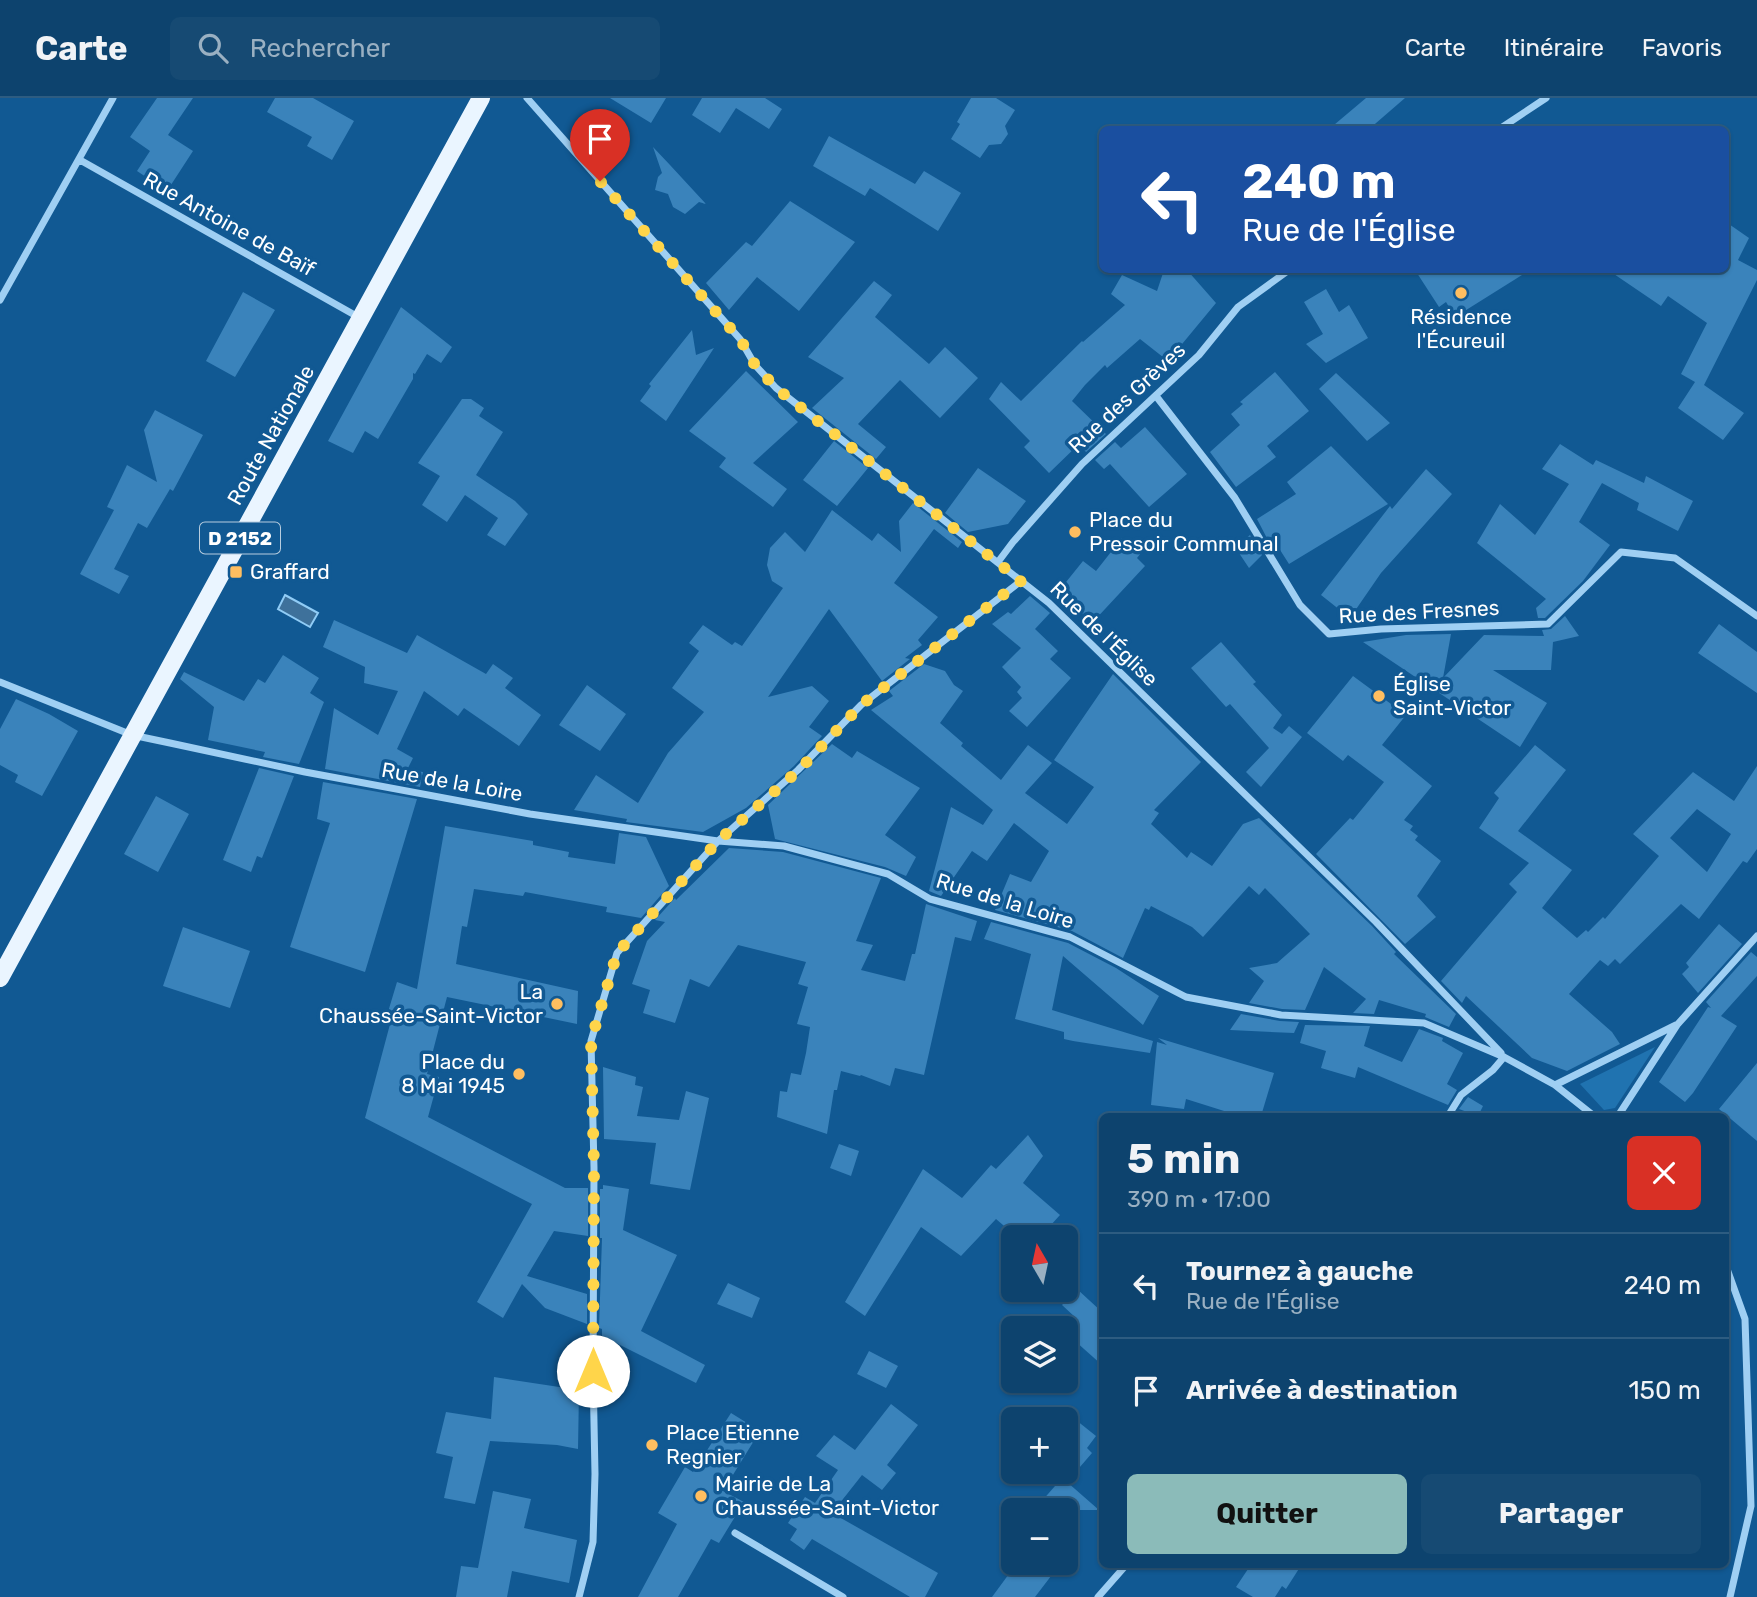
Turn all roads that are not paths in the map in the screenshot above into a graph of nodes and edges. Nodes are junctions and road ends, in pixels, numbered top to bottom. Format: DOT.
graph roads {
  1 [pos="113,98"];
  2 [pos="527,98"];
  3 [pos="1545,98"];
  4 [pos="477,100"];
  5 [pos="1504,126"];
  6 [pos="79,160"];
  7 [pos="1285,273"];
  8 [pos="0,300"];
  9 [pos="360,318"];
  10 [pos="1156,396"];
  11 [pos="998,562"];
  12 [pos="1021,581"];
  13 [pos="1757,616"];
  14 [pos="0,682"];
  15 [pos="132,735"];
  16 [pos="718,841"];
  17 [pos="1757,936"];
  18 [pos="0,978"];
  19 [pos="1677,1025"];
  20 [pos="1504,1057"];
  21 [pos="1555,1085"];
  22 [pos="1450,1113"];
  23 [pos="1590,1113"];
  24 [pos="1620,1113"];
  25 [pos="1729,1274"];
  26 [pos="734,1533"];
  27 [pos="1123,1568"];
  28 [pos="579,1597"];
  29 [pos="843,1597"];
  30 [pos="1098,1597"];
  31 [pos="1730,1597"];
  1 -- 6 [label="street"];
  2 -- 11 [label="street, Rue de l'Église"];
  3 -- 5 [label="street"];
  4 -- 9 [label="main road, Route Nationale / D 2152"];
  6 -- 8 [label="street"];
  6 -- 9 [label="street, Rue Antoine de Baïf"];
  7 -- 10 [label="street, Rue des Grèves"];
  9 -- 15 [label="main road, Route Nationale / D 2152"];
  10 -- 11 [label="street, Rue des Grèves"];
  10 -- 13 [label="street, Rue des Fresnes"];
  11 -- 12 [label="street, Rue de l'Église"];
  12 -- 16 [label="street"];
  12 -- 20 [label="street, Rue de l'Église"];
  14 -- 15 [label="street, Rue de la Loire"];
  15 -- 16 [label="street, Rue de la Loire"];
  15 -- 18 [label="main road, Route Nationale / D 2152"];
  16 -- 20 [label="street, Rue de la Loire"];
  16 -- 28 [label="street"];
  17 -- 19 [label="street"];
  19 -- 21 [label="street"];
  19 -- 24 [label="street"];
  20 -- 21 [label="street, Rue de la Loire"];
  20 -- 22 [label="street"];
  21 -- 23 [label="street, Rue de la Loire"];
  25 -- 31 [label="street"];
  26 -- 29 [label="street"];
  27 -- 30 [label="street"];
}
